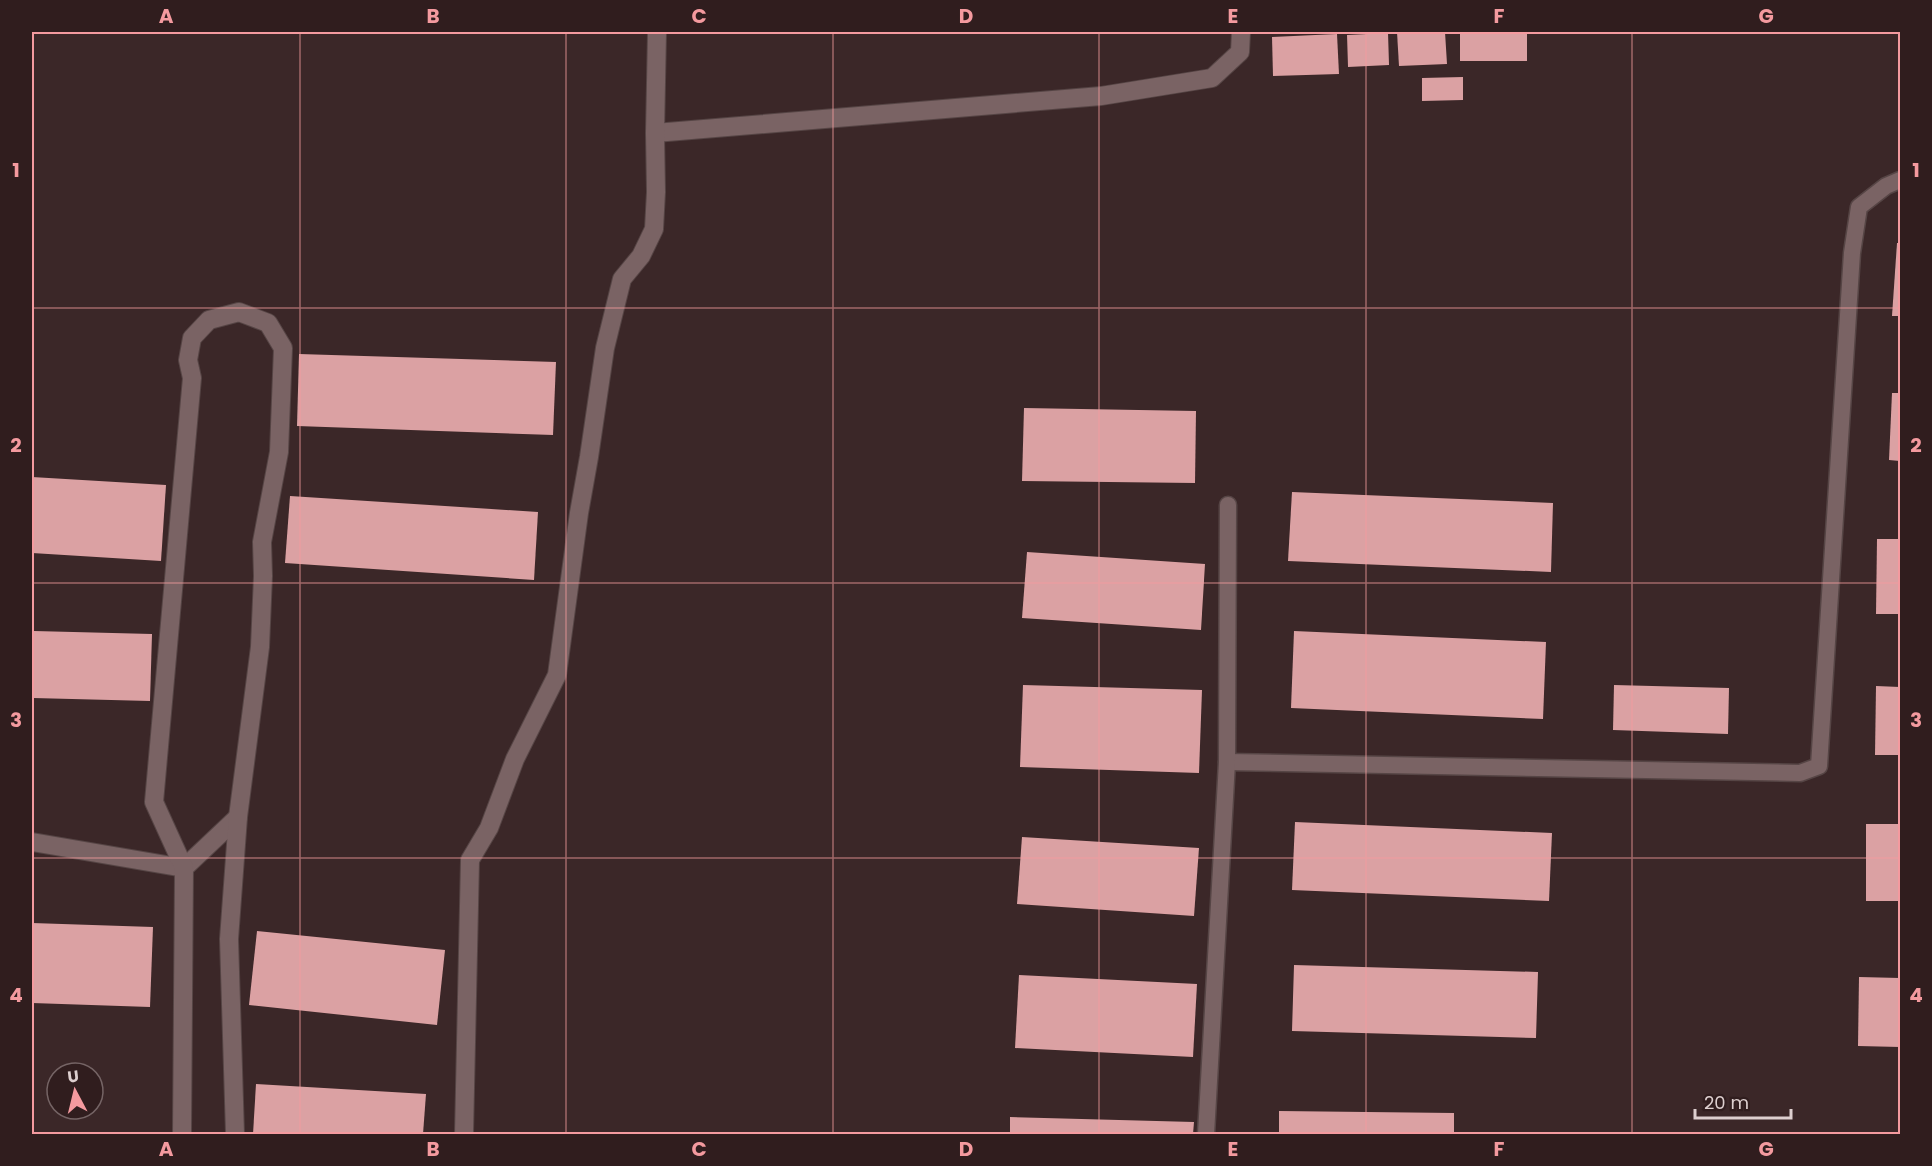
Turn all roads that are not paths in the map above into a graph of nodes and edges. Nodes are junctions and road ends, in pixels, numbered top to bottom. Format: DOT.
graph roads {
  1 [pos="657,32"];
  2 [pos="1241,32"];
  3 [pos="654,133"];
  4 [pos="1900,180"];
  5 [pos="1228,505"];
  6 [pos="1227,762"];
  7 [pos="238,817"];
  8 [pos="32,842"];
  9 [pos="184,868"];
  10 [pos="182,1134"];
  11 [pos="235,1134"];
  12 [pos="464,1134"];
  13 [pos="1206,1134"];
  1 -- 3 [label="street"];
  2 -- 3 [label="street"];
  3 -- 12 [label="street"];
  4 -- 6 [label="lane"];
  5 -- 6 [label="lane"];
  6 -- 13 [label="lane"];
  7 -- 9 [label="street"];
  7 -- 9 [label="street"];
  7 -- 11 [label="street"];
  8 -- 9 [label="street"];
  9 -- 10 [label="street"];
}
